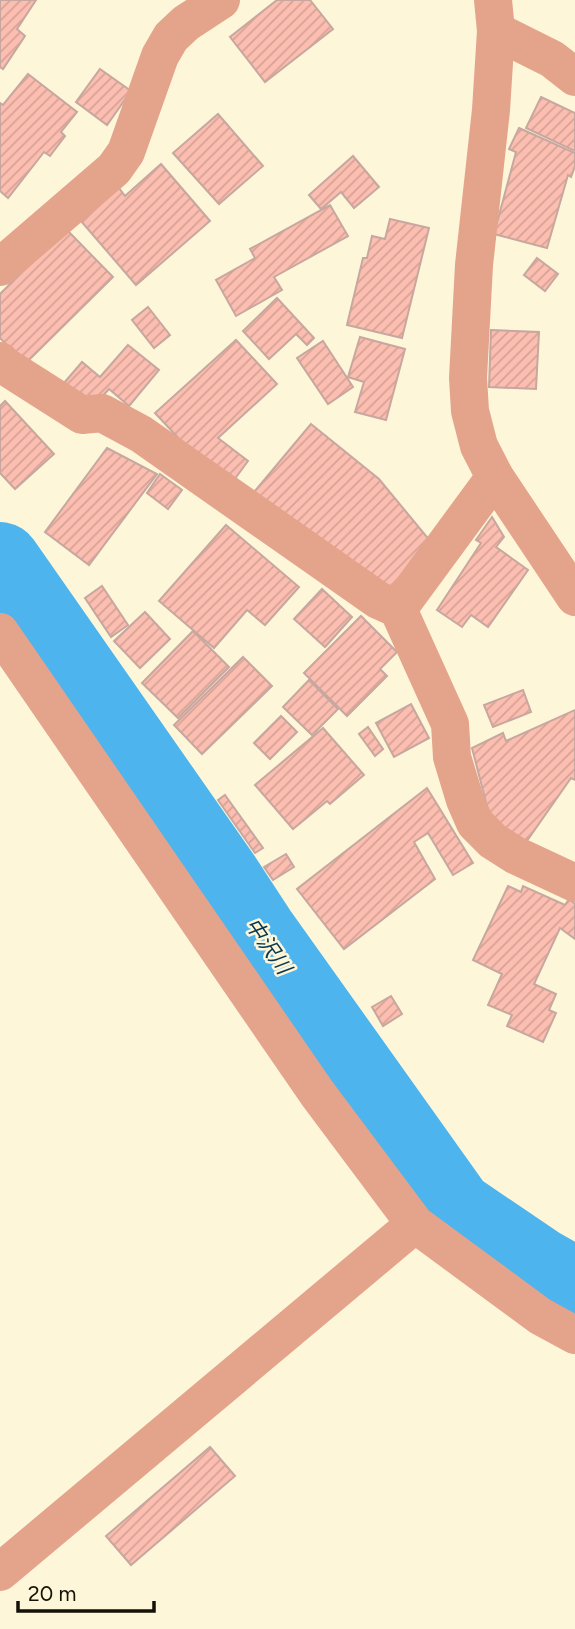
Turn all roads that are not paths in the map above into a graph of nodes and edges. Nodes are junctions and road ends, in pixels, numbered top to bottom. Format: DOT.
graph roads {
  1 [pos="220,0"];
  2 [pos="495,15"];
  3 [pos="575,77"];
  4 [pos="0,267"];
  5 [pos="0,361"];
  6 [pos="495,477"];
  7 [pos="575,597"];
  8 [pos="398,609"];
  9 [pos="0,632"];
  10 [pos="575,883"];
  11 [pos="415,1224"];
  12 [pos="575,1335"];
  13 [pos="0,1573"];
  1 -- 4 [label="street"];
  2 -- 3 [label="street"];
  2 -- 6 [label="street"];
  5 -- 8 [label="street"];
  6 -- 7 [label="street"];
  6 -- 8 [label="street"];
  8 -- 10 [label="street"];
  9 -- 11 [label="street"];
  11 -- 12 [label="street"];
  11 -- 13 [label="street"];
}
